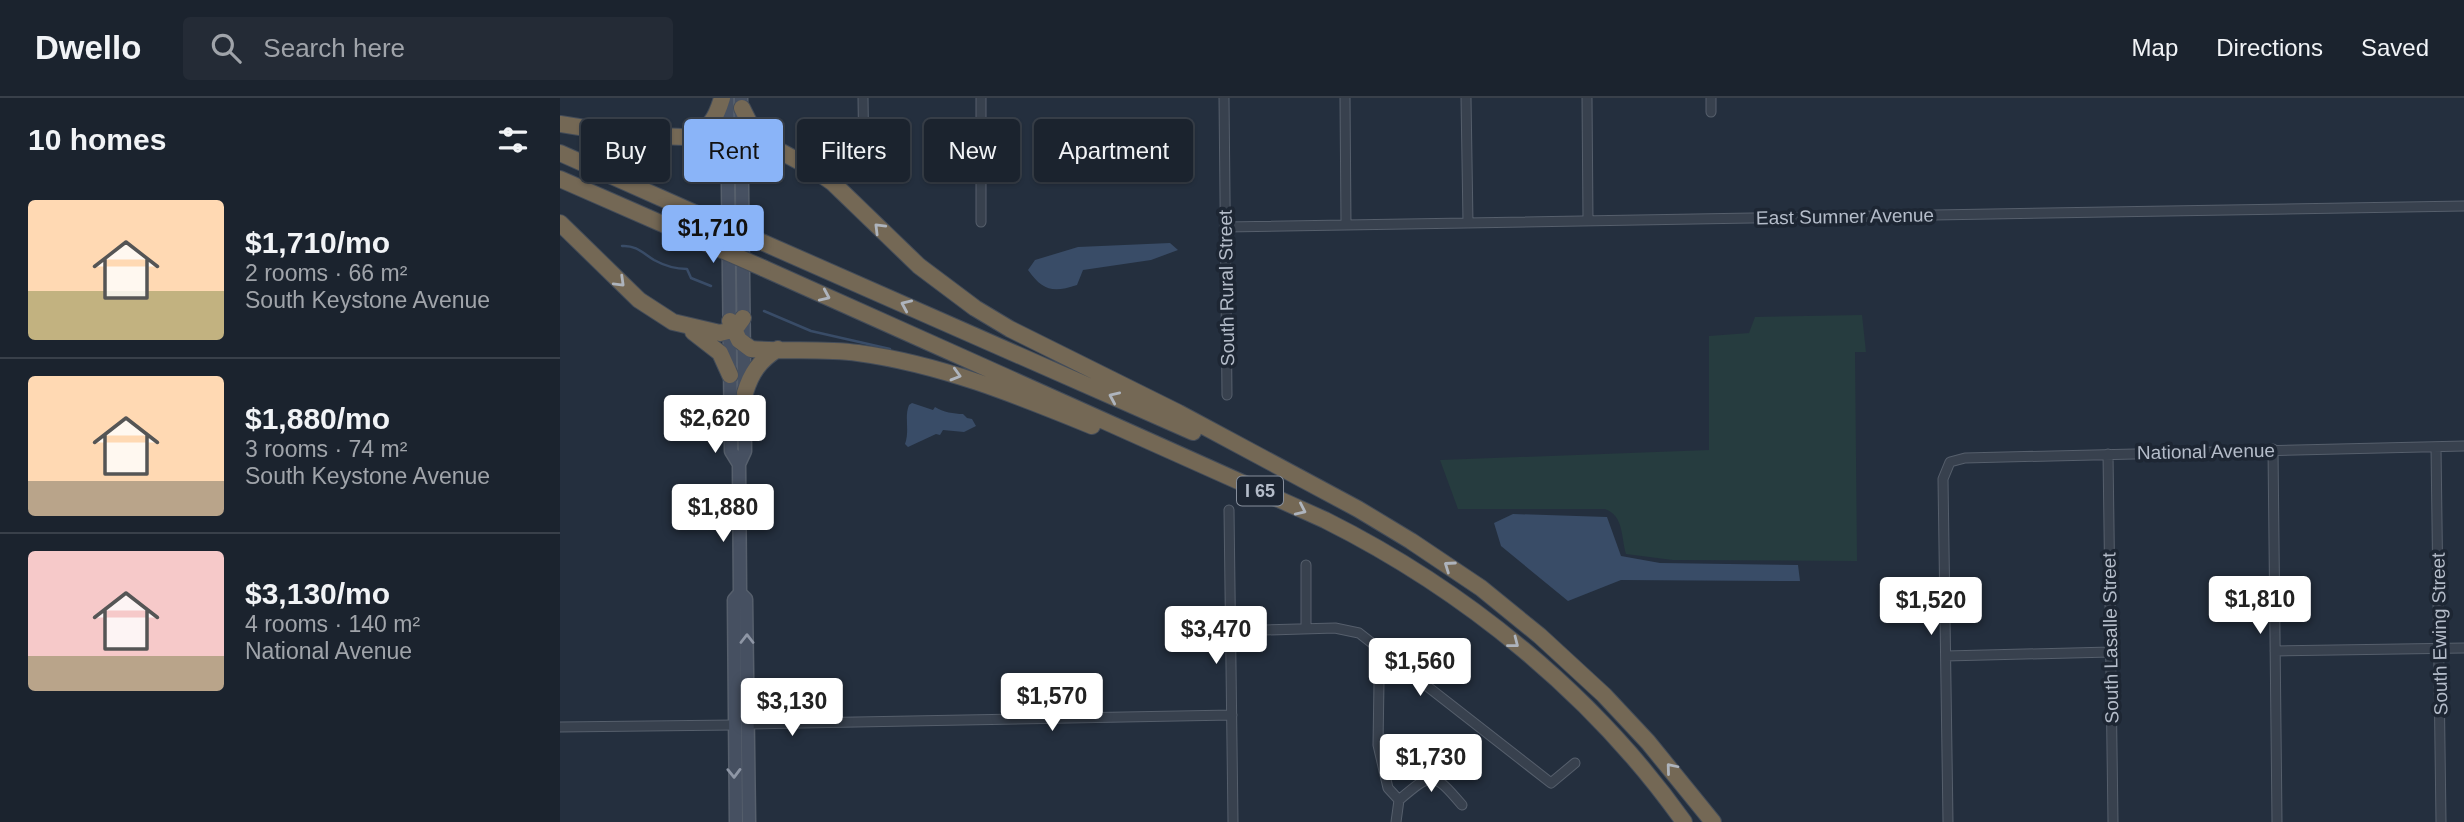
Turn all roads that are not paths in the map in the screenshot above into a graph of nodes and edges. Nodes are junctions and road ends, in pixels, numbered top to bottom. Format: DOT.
graph roads {
  1 [pos="722,98"];
  2 [pos="727,98"];
  3 [pos="863,98"];
  4 [pos="981,98"];
  5 [pos="1224,98"];
  6 [pos="1345,98"];
  7 [pos="1466,98"];
  8 [pos="1587,98"];
  9 [pos="1711,98"];
  10 [pos="742,103"];
  11 [pos="1711,112"];
  12 [pos="730,119"];
  13 [pos="863,119"];
  14 [pos="560,124"];
  15 [pos="681,137"];
  16 [pos="684,137"];
  17 [pos="560,153"];
  18 [pos="783,155"];
  19 [pos="790,157"];
  20 [pos="560,178"];
  21 [pos="735,182"];
  22 [pos="2464,206"];
  23 [pos="1588,220"];
  24 [pos="981,222"];
  25 [pos="560,223"];
  26 [pos="1468,223"];
  27 [pos="1346,224"];
  28 [pos="1226,227"];
  29 [pos="734,325"];
  30 [pos="685,327"];
  31 [pos="744,345"];
  32 [pos="778,349"];
  33 [pos="730,375"];
  34 [pos="745,393"];
  35 [pos="1227,395"];
  36 [pos="2464,446"];
  37 [pos="2437,447"];
  38 [pos="2273,449"];
  39 [pos="2108,454"];
  40 [pos="739,464"];
  41 [pos="1289,473"];
  42 [pos="1274,497"];
  43 [pos="1228,510"];
  44 [pos="1306,565"];
  45 [pos="740,593"];
  46 [pos="1306,628"];
  47 [pos="1231,631"];
  48 [pos="2440,648"];
  49 [pos="2464,648"];
  50 [pos="2275,651"];
  51 [pos="2110,652"];
  52 [pos="1946,656"];
  53 [pos="1392,657"];
  54 [pos="1232,715"];
  55 [pos="747,724"];
  56 [pos="734,725"];
  57 [pos="560,727"];
  58 [pos="1575,763"];
  59 [pos="1399,800"];
  60 [pos="1462,805"];
  61 [pos="736,822"];
  62 [pos="749,822"];
  63 [pos="1233,822"];
  64 [pos="1396,822"];
  65 [pos="1684,822"];
  66 [pos="1713,822"];
  67 [pos="1948,822"];
  68 [pos="2113,822"];
  69 [pos="2277,822"];
  70 [pos="2441,822"];
  1 -- 15 [label="highway"];
  2 -- 12 [label="main road"];
  3 -- 13 [label="street"];
  4 -- 24 [label="street"];
  5 -- 28 [label="street, South Rural Street"];
  6 -- 27 [label="street"];
  7 -- 26 [label="street"];
  8 -- 23 [label="street"];
  9 -- 11 [label="street"];
  10 -- 19 [label="highway"];
  14 -- 15 [label="highway"];
  15 -- 16 [label="highway"];
  41 -- 17 [label="highway, I 65, one-way, bridge"];
  18 -- 19 [label="highway"];
  41 -- 19 [label="highway, one-way"];
  20 -- 42 [label="highway, I 65, one-way, bridge"];
  21 -- 29 [label="main road"];
  22 -- 23 [label="street, East Sumner Avenue"];
  23 -- 26 [label="street, East Sumner Avenue"];
  25 -- 30 [label="highway, one-way"];
  26 -- 27 [label="street, East Sumner Avenue"];
  27 -- 28 [label="street, East Sumner Avenue"];
  28 -- 35 [label="street, South Rural Street"];
  29 -- 30 [label="highway"];
  29 -- 31 [label="highway"];
  29 -- 33 [label="main road"];
  30 -- 33 [label="highway"];
  31 -- 32 [label="highway"];
  31 -- 34 [label="main road"];
  32 -- 34 [label="highway"];
  32 -- 42 [label="highway, one-way"];
  33 -- 40 [label="main road"];
  34 -- 40 [label="main road"];
  36 -- 37 [label="street, National Avenue"];
  37 -- 38 [label="street, National Avenue"];
  37 -- 48 [label="street, South Ewing Street"];
  38 -- 39 [label="street, National Avenue"];
  38 -- 50 [label="street"];
  39 -- 51 [label="street, South Lasalle Street"];
  39 -- 52 [label="street, National Avenue"];
  40 -- 45 [label="main road"];
  66 -- 41 [label="highway, I 65, one-way"];
  42 -- 65 [label="highway, I 65, one-way"];
  43 -- 47 [label="street"];
  44 -- 46 [label="street"];
  55 -- 45 [label="main road, one-way"];
  45 -- 56 [label="main road"];
  46 -- 47 [label="street"];
  46 -- 53 [label="street"];
  47 -- 54 [label="street"];
  48 -- 49 [label="street"];
  48 -- 50 [label="street"];
  48 -- 70 [label="street, South Ewing Street"];
  50 -- 69 [label="street"];
  51 -- 52 [label="street"];
  51 -- 68 [label="street, South Lasalle Street"];
  52 -- 67 [label="street"];
  53 -- 58 [label="street"];
  53 -- 59 [label="street"];
  54 -- 55 [label="street"];
  54 -- 63 [label="street"];
  55 -- 62 [label="main road"];
  56 -- 57 [label="street"];
  56 -- 61 [label="main road, one-way"];
  59 -- 60 [label="street"];
  59 -- 64 [label="street"];
}
